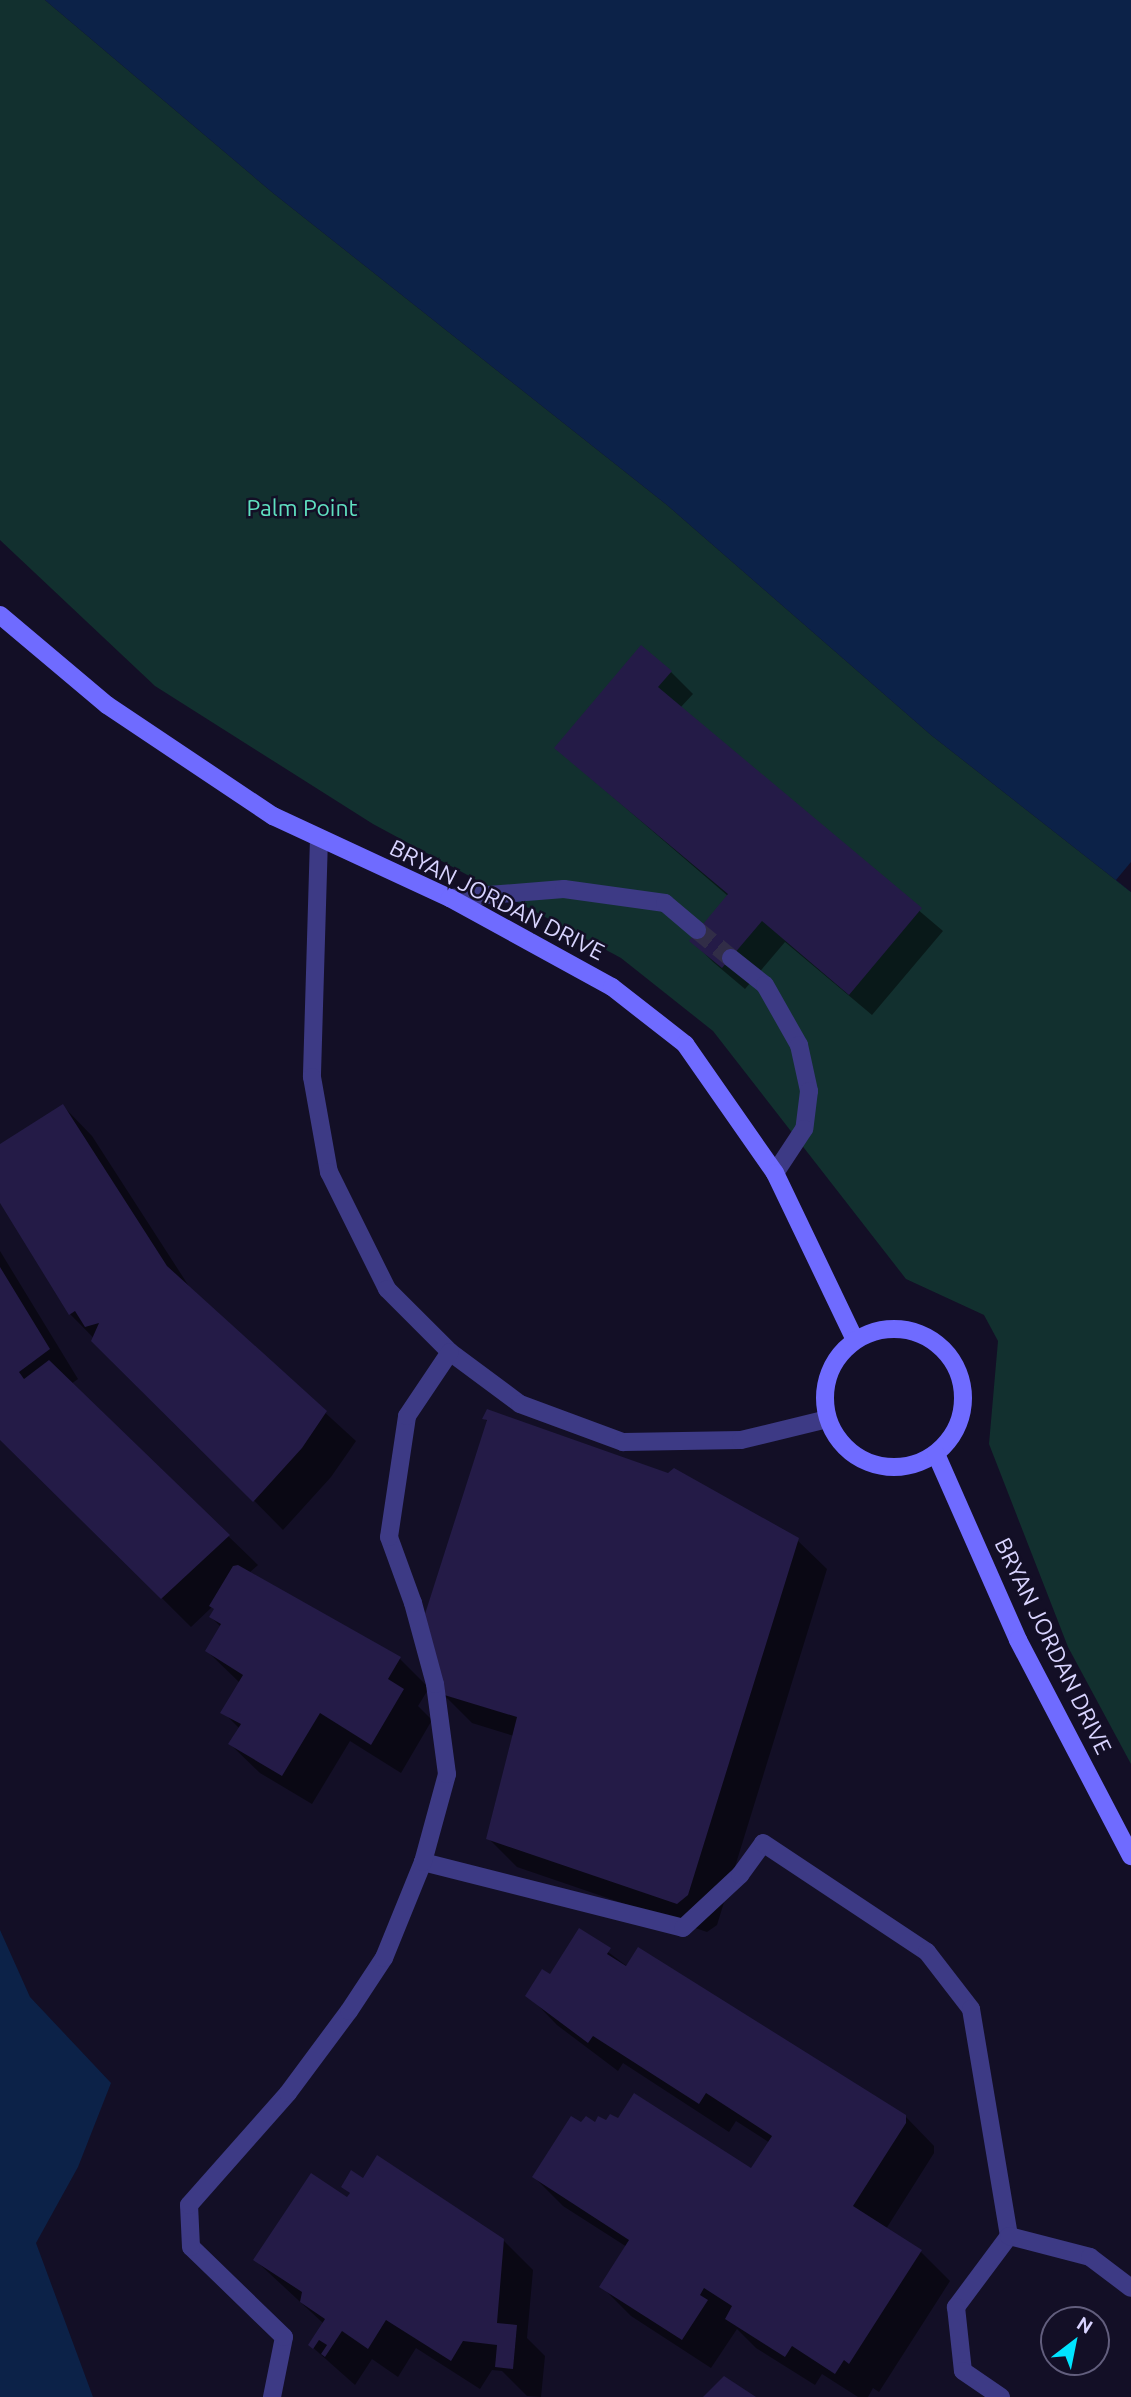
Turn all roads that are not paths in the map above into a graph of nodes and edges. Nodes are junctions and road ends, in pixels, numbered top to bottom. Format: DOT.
graph roads {
  1 [pos="0,615"];
  2 [pos="319,838"];
  3 [pos="450,898"];
  4 [pos="697,930"];
  5 [pos="731,958"];
  6 [pos="775,1173"];
  7 [pos="855,1340"];
  8 [pos="450,1352"];
  9 [pos="828,1419"];
  10 [pos="936,1454"];
  11 [pos="1131,1856"];
  12 [pos="423,1862"];
  13 [pos="1009,2236"];
  14 [pos="1131,2288"];
  15 [pos="272,2397"];
  16 [pos="1002,2397"];
  1 -- 2 [label="main road, BRYAN JORDAN DRIVE"];
  2 -- 3 [label="main road, BRYAN JORDAN DRIVE"];
  2 -- 8 [label="street"];
  3 -- 4 [label="street"];
  3 -- 6 [label="main road, BRYAN JORDAN DRIVE"];
  5 -- 6 [label="street"];
  6 -- 7 [label="main road, BRYAN JORDAN DRIVE"];
  7 -- 9 [label="main road"];
  7 -- 10 [label="main road"];
  8 -- 9 [label="street"];
  8 -- 12 [label="street"];
  9 -- 10 [label="main road"];
  10 -- 11 [label="main road, BRYAN JORDAN DRIVE"];
  12 -- 13 [label="street"];
  12 -- 15 [label="street"];
  13 -- 14 [label="street"];
  13 -- 16 [label="street"];
}
